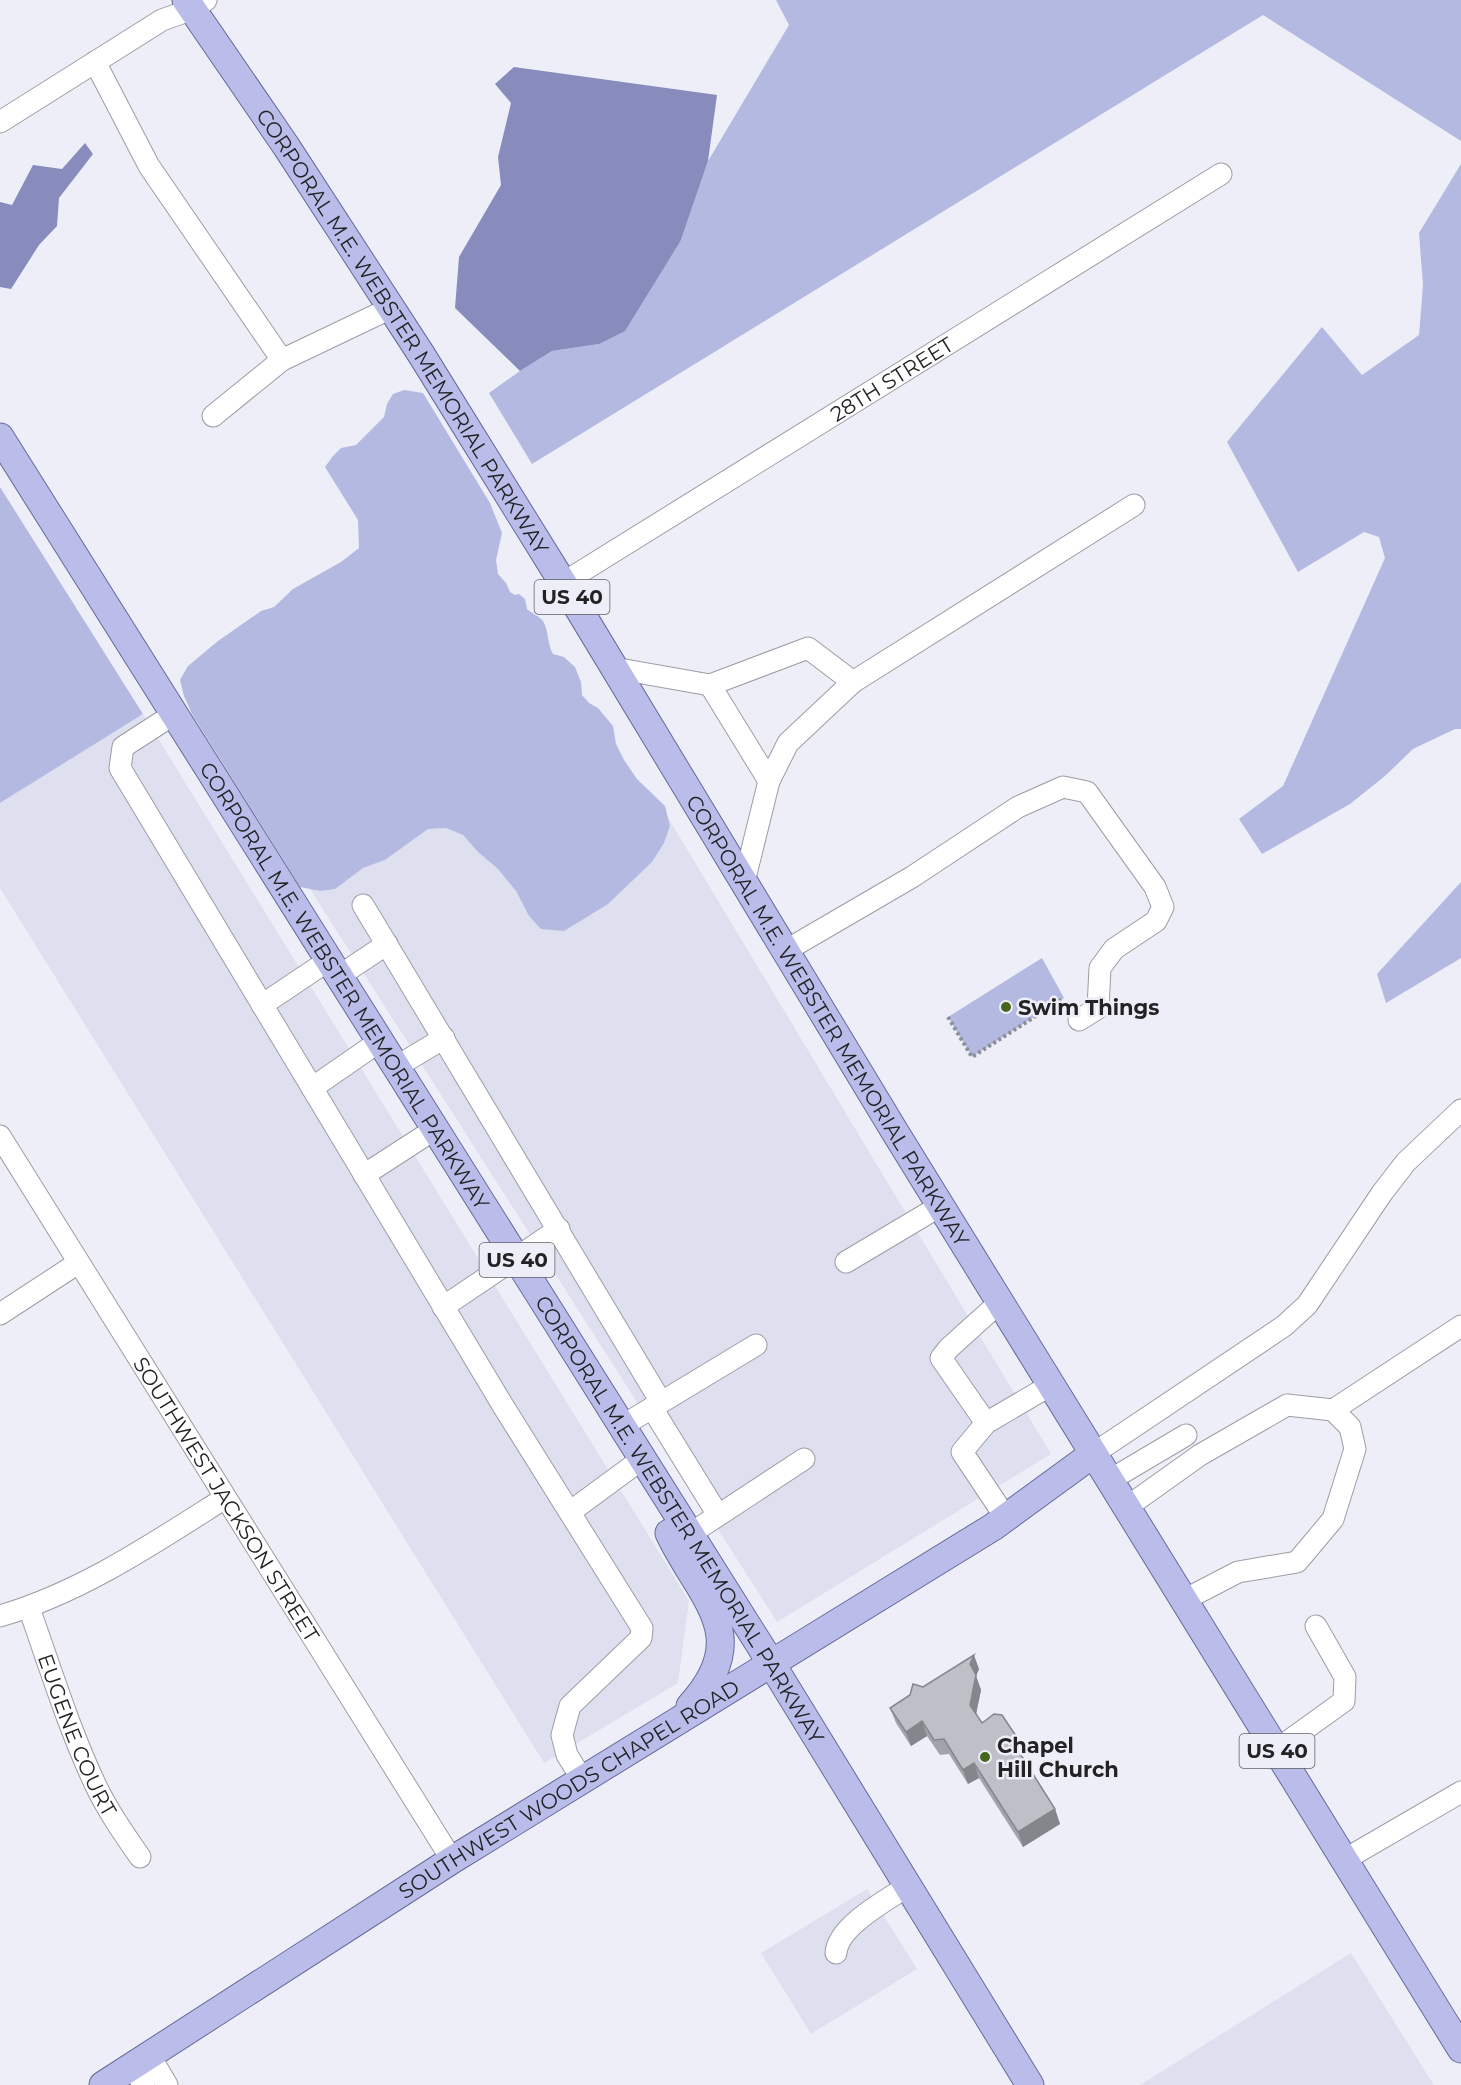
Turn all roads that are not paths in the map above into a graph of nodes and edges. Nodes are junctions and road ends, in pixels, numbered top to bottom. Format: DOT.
graph roads {
  1 [pos="195,3"];
  2 [pos="95,62"];
  3 [pos="0,122"];
  4 [pos="1221,174"];
  5 [pos="391,308"];
  6 [pos="282,360"];
  7 [pos="213,416"];
  8 [pos="0,437"];
  9 [pos="1134,505"];
  10 [pos="563,583"];
  11 [pos="614,668"];
  12 [pos="853,682"];
  13 [pos="710,685"];
  14 [pos="174,714"];
  15 [pos="769,781"];
  16 [pos="744,882"];
  17 [pos="363,905"];
  18 [pos="387,944"];
  19 [pos="785,951"];
  20 [pos="334,968"];
  21 [pos="262,1005"];
  22 [pos="1079,1020"];
  23 [pos="444,1038"];
  24 [pos="380,1041"];
  25 [pos="396,1066"];
  26 [pos="312,1088"];
  27 [pos="1461,1110"];
  28 [pos="435,1129"];
  29 [pos="0,1136"];
  30 [pos="364,1175"];
  31 [pos="940,1206"];
  32 [pos="559,1229"];
  33 [pos="516,1257"];
  34 [pos="846,1262"];
  35 [pos="78,1263"];
  36 [pos="1000,1302"];
  37 [pos="443,1307"];
  38 [pos="0,1314"];
  39 [pos="1461,1326"];
  40 [pos="756,1346"];
  41 [pos="1051,1385"];
  42 [pos="656,1405"];
  43 [pos="1167,1405"];
  44 [pos="1332,1410"];
  45 [pos="986,1423"];
  46 [pos="622,1426"];
  47 [pos="1186,1435"];
  48 [pos="1093,1454"];
  49 [pos="1200,1455"];
  50 [pos="642,1459"];
  51 [pos="804,1459"];
  52 [pos="1110,1480"];
  53 [pos="225,1498"];
  54 [pos="1127,1508"];
  55 [pos="570,1512"];
  56 [pos="718,1515"];
  57 [pos="1006,1518"];
  58 [pos="690,1534"];
  59 [pos="1184,1600"];
  60 [pos="29,1608"];
  61 [pos="0,1616"];
  62 [pos="1316,1626"];
  63 [pos="771,1663"];
  64 [pos="676,1721"];
  65 [pos="1276,1750"];
  66 [pos="582,1779"];
  67 [pos="1461,1792"];
  68 [pos="140,1857"];
  69 [pos="452,1860"];
  70 [pos="1344,1860"];
  71 [pos="908,1886"];
  72 [pos="836,1953"];
  73 [pos="1461,2049"];
  74 [pos="142,2069"];
  75 [pos="104,2085"];
  76 [pos="167,2085"];
  77 [pos="1030,2085"];
  1 -- 2 [label="street"];
  1 -- 5 [label="main road, CORPORAL M.E. WEBSTER MEMORIAL PARKWAY / US 40"];
  2 -- 3 [label="street"];
  2 -- 6 [label="street"];
  4 -- 10 [label="street, 28TH STREET"];
  5 -- 6 [label="street"];
  5 -- 10 [label="main road, CORPORAL M.E. WEBSTER MEMORIAL PARKWAY / US 40"];
  6 -- 7 [label="street"];
  8 -- 14 [label="main road, CORPORAL M.E. WEBSTER MEMORIAL PARKWAY / US 40"];
  9 -- 12 [label="street"];
  10 -- 11 [label="main road, CORPORAL M.E. WEBSTER MEMORIAL PARKWAY / US 40"];
  11 -- 13 [label="street"];
  11 -- 16 [label="main road, CORPORAL M.E. WEBSTER MEMORIAL PARKWAY / US 40"];
  12 -- 13 [label="street"];
  12 -- 15 [label="street"];
  13 -- 15 [label="street"];
  14 -- 20 [label="main road, CORPORAL M.E. WEBSTER MEMORIAL PARKWAY / US 40"];
  14 -- 21 [label="street"];
  15 -- 16 [label="street"];
  16 -- 19 [label="main road, CORPORAL M.E. WEBSTER MEMORIAL PARKWAY / US 40"];
  17 -- 18 [label="street"];
  18 -- 20 [label="street"];
  18 -- 23 [label="street"];
  19 -- 22 [label="street"];
  19 -- 31 [label="main road, CORPORAL M.E. WEBSTER MEMORIAL PARKWAY / US 40"];
  20 -- 21 [label="street"];
  20 -- 24 [label="main road, CORPORAL M.E. WEBSTER MEMORIAL PARKWAY / US 40"];
  21 -- 26 [label="street"];
  23 -- 25 [label="street"];
  23 -- 32 [label="street"];
  24 -- 25 [label="main road, CORPORAL M.E. WEBSTER MEMORIAL PARKWAY / US 40"];
  24 -- 26 [label="street"];
  25 -- 28 [label="main road, CORPORAL M.E. WEBSTER MEMORIAL PARKWAY / US 40"];
  26 -- 30 [label="street"];
  27 -- 43 [label="street"];
  28 -- 30 [label="street"];
  28 -- 33 [label="main road, CORPORAL M.E. WEBSTER MEMORIAL PARKWAY / US 40"];
  29 -- 35 [label="street, SOUTHWEST JACKSON STREET"];
  30 -- 37 [label="street"];
  31 -- 34 [label="street"];
  31 -- 36 [label="main road, CORPORAL M.E. WEBSTER MEMORIAL PARKWAY / US 40"];
  32 -- 33 [label="street"];
  32 -- 42 [label="street"];
  33 -- 37 [label="street"];
  33 -- 46 [label="main road, CORPORAL M.E. WEBSTER MEMORIAL PARKWAY / US 40"];
  35 -- 38 [label="street"];
  35 -- 53 [label="street, SOUTHWEST JACKSON STREET"];
  36 -- 41 [label="main road, CORPORAL M.E. WEBSTER MEMORIAL PARKWAY / US 40"];
  36 -- 45 [label="street"];
  37 -- 55 [label="street"];
  39 -- 44 [label="street"];
  40 -- 42 [label="street"];
  41 -- 45 [label="street"];
  41 -- 48 [label="main road, CORPORAL M.E. WEBSTER MEMORIAL PARKWAY / US 40"];
  42 -- 46 [label="street"];
  42 -- 56 [label="street"];
  43 -- 47 [label="street"];
  43 -- 48 [label="street"];
  44 -- 49 [label="street"];
  44 -- 59 [label="street"];
  45 -- 57 [label="street"];
  46 -- 50 [label="main road, CORPORAL M.E. WEBSTER MEMORIAL PARKWAY / US 40"];
  47 -- 49 [label="street"];
  47 -- 52 [label="street"];
  48 -- 52 [label="main road, CORPORAL M.E. WEBSTER MEMORIAL PARKWAY / US 40"];
  48 -- 57 [label="main road, SOUTHWEST WOODS CHAPEL ROAD"];
  49 -- 54 [label="street"];
  50 -- 55 [label="street"];
  50 -- 58 [label="main road, CORPORAL M.E. WEBSTER MEMORIAL PARKWAY / US 40"];
  50 -- 64 [label="main road"];
  51 -- 56 [label="street"];
  52 -- 54 [label="main road, CORPORAL M.E. WEBSTER MEMORIAL PARKWAY / US 40"];
  53 -- 60 [label="street"];
  53 -- 69 [label="street, SOUTHWEST JACKSON STREET"];
  54 -- 59 [label="main road, CORPORAL M.E. WEBSTER MEMORIAL PARKWAY / US 40"];
  55 -- 66 [label="street"];
  56 -- 58 [label="street"];
  57 -- 63 [label="main road, SOUTHWEST WOODS CHAPEL ROAD"];
  58 -- 63 [label="main road, CORPORAL M.E. WEBSTER MEMORIAL PARKWAY / US 40"];
  59 -- 65 [label="main road, CORPORAL M.E. WEBSTER MEMORIAL PARKWAY / US 40"];
  60 -- 61 [label="street"];
  60 -- 68 [label="street, EUGENE COURT"];
  62 -- 65 [label="street"];
  63 -- 64 [label="main road, SOUTHWEST WOODS CHAPEL ROAD"];
  63 -- 71 [label="main road, CORPORAL M.E. WEBSTER MEMORIAL PARKWAY / US 40"];
  64 -- 66 [label="main road, SOUTHWEST WOODS CHAPEL ROAD"];
  65 -- 70 [label="main road, CORPORAL M.E. WEBSTER MEMORIAL PARKWAY / US 40"];
  66 -- 69 [label="main road, SOUTHWEST WOODS CHAPEL ROAD"];
  67 -- 70 [label="street"];
  69 -- 74 [label="main road, SOUTHWEST WOODS CHAPEL ROAD"];
  70 -- 73 [label="main road, CORPORAL M.E. WEBSTER MEMORIAL PARKWAY / US 40"];
  71 -- 72 [label="street"];
  71 -- 77 [label="main road, CORPORAL M.E. WEBSTER MEMORIAL PARKWAY / US 40"];
  74 -- 75 [label="main road, SOUTHWEST WOODS CHAPEL ROAD"];
  74 -- 76 [label="street"];
}
